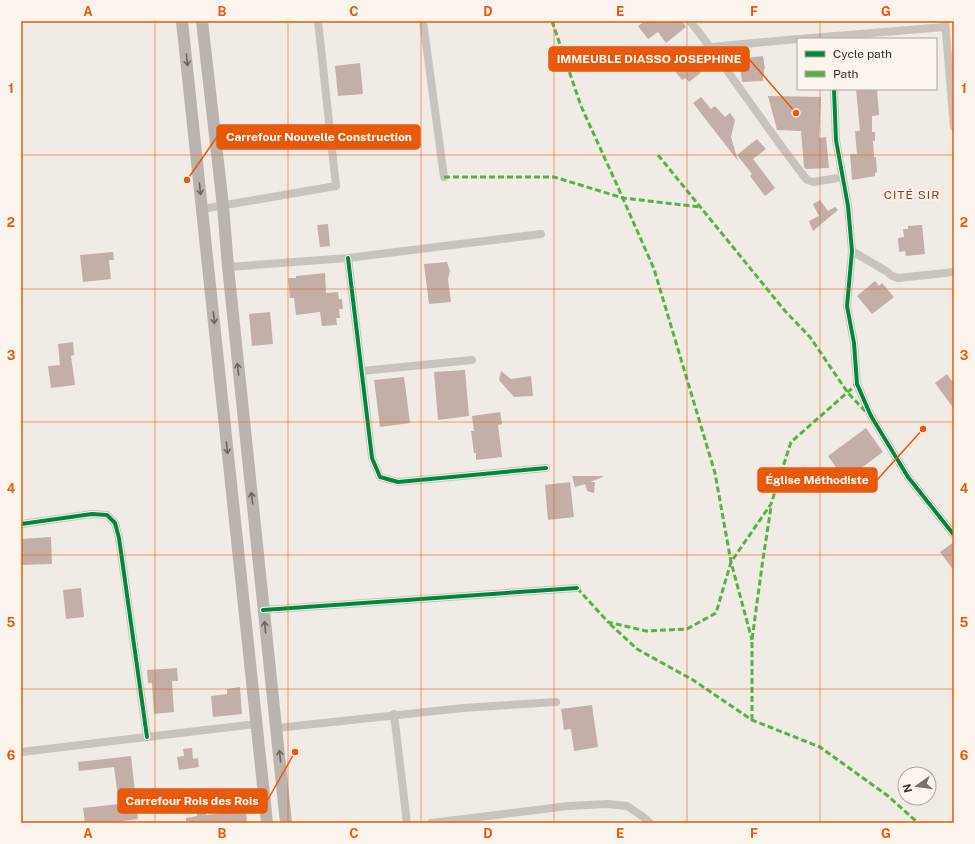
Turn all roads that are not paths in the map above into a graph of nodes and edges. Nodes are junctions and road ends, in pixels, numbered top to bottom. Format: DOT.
graph roads {
  1 [pos="182,21"];
  2 [pos="202,21"];
  3 [pos="318,21"];
  4 [pos="423,21"];
  5 [pos="690,21"];
  6 [pos="945,24"];
  7 [pos="831,38"];
  8 [pos="797,39"];
  9 [pos="711,47"];
  10 [pos="834,90"];
  11 [pos="954,127"];
  12 [pos="444,177"];
  13 [pos="843,177"];
  14 [pos="223,206"];
  15 [pos="202,209"];
  16 [pos="541,234"];
  17 [pos="852,251"];
  18 [pos="348,258"];
  19 [pos="228,267"];
  20 [pos="954,272"];
  21 [pos="472,360"];
  22 [pos="362,371"];
  23 [pos="546,468"];
  24 [pos="21,524"];
  25 [pos="954,535"];
  26 [pos="577,588"];
  27 [pos="263,610"];
  28 [pos="556,702"];
  29 [pos="394,714"];
  30 [pos="256,724"];
  31 [pos="277,728"];
  32 [pos="147,737"];
  33 [pos="21,752"];
  34 [pos="267,823"];
  35 [pos="286,823"];
  36 [pos="407,823"];
  37 [pos="432,823"];
  38 [pos="650,823"];
  1 -- 15 [label="main road, one-way"];
  2 -- 14 [label="main road"];
  3 -- 14 [label="street"];
  4 -- 12 [label="street"];
  5 -- 9 [label="street"];
  6 -- 7 [label="street"];
  6 -- 11 [label="street"];
  8 -- 9 [label="street"];
  9 -- 13 [label="street"];
  10 -- 13 [label="street"];
  13 -- 17 [label="street"];
  14 -- 15 [label="street"];
  14 -- 19 [label="main road"];
  15 -- 30 [label="main road, one-way"];
  16 -- 18 [label="street"];
  17 -- 20 [label="street"];
  17 -- 25 [label="street"];
  18 -- 19 [label="street"];
  18 -- 22 [label="street"];
  27 -- 19 [label="main road, one-way"];
  21 -- 22 [label="street"];
  22 -- 23 [label="street"];
  24 -- 32 [label="street"];
  26 -- 27 [label="street"];
  31 -- 27 [label="main road, one-way"];
  28 -- 29 [label="street"];
  29 -- 31 [label="street"];
  29 -- 36 [label="street"];
  30 -- 32 [label="street"];
  30 -- 34 [label="main road"];
  35 -- 31 [label="main road, one-way"];
  32 -- 33 [label="street"];
  37 -- 38 [label="street"];
}
